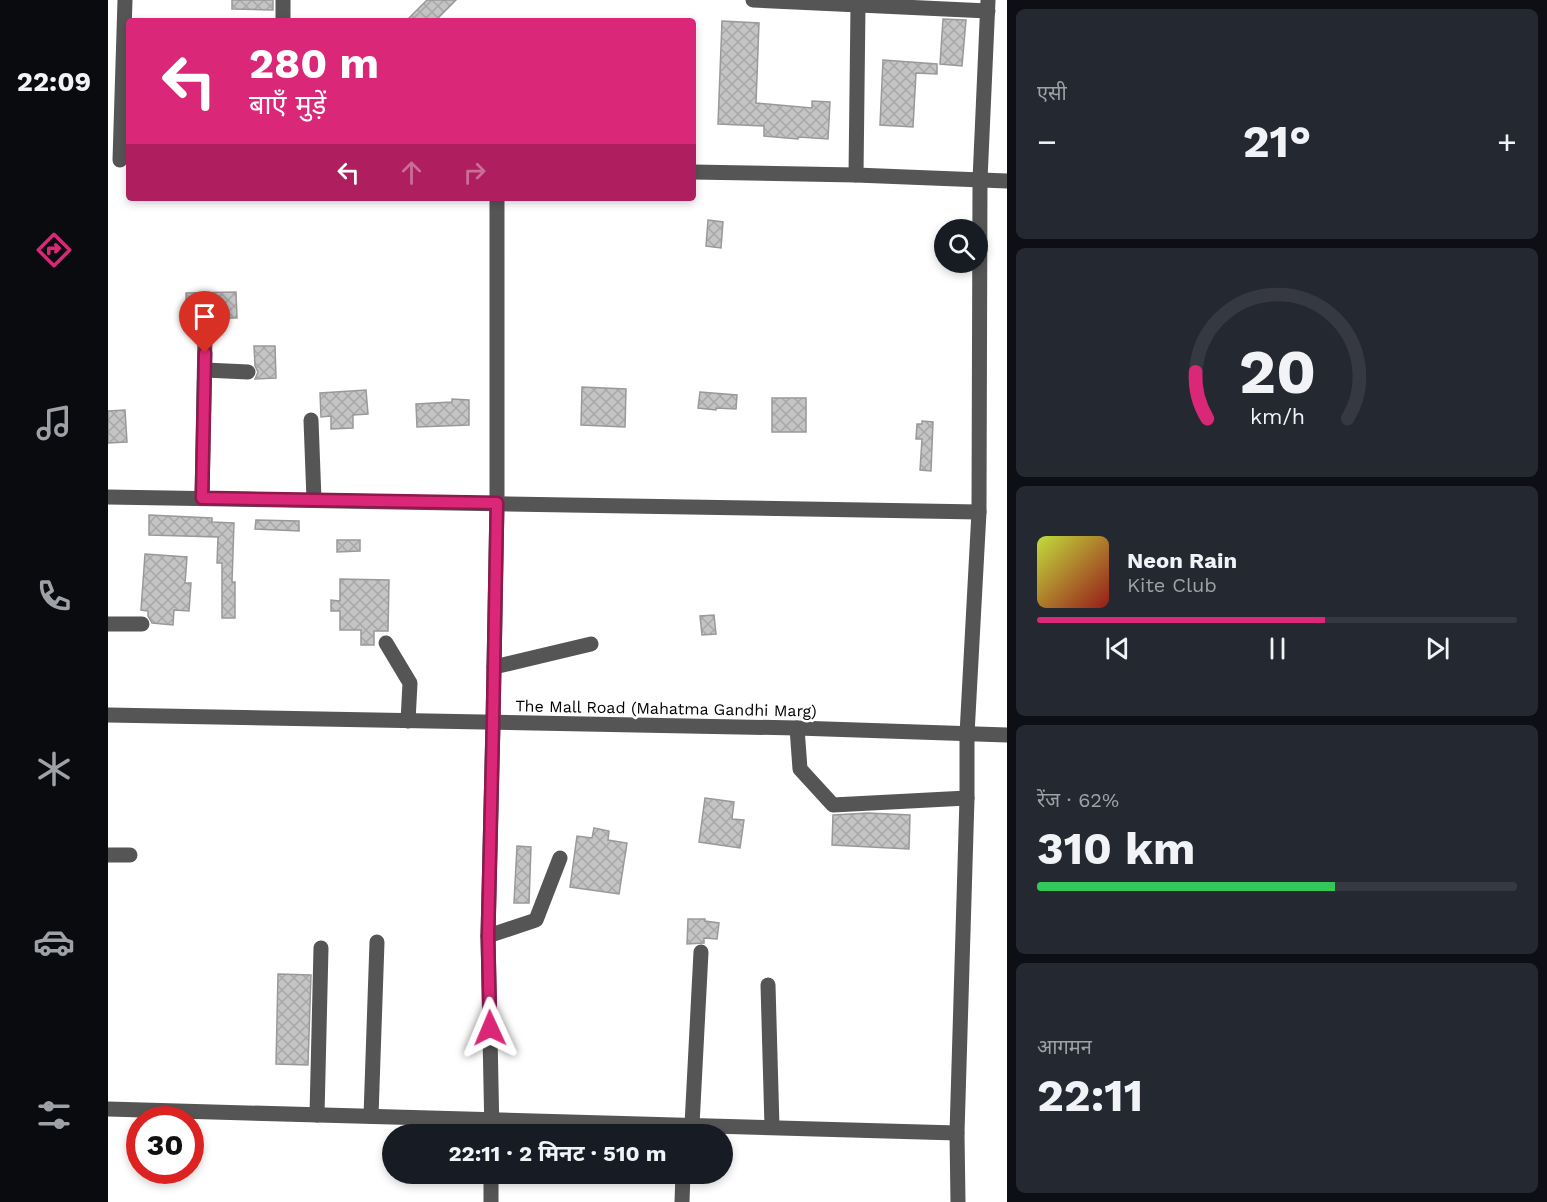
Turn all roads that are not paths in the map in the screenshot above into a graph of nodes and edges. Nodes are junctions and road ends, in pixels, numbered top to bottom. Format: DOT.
graph roads {
  1 [pos="125,0"];
  2 [pos="283,0"];
  3 [pos="753,0"];
  4 [pos="759,0"];
  5 [pos="858,5"];
  6 [pos="988,5"];
  7 [pos="126,18"];
  8 [pos="283,18"];
  9 [pos="126,44"];
  10 [pos="119,160"];
  11 [pos="696,172"];
  12 [pos="856,175"];
  13 [pos="980,180"];
  14 [pos="1007,181"];
  15 [pos="498,201"];
  16 [pos="206,336"];
  17 [pos="205,370"];
  18 [pos="248,372"];
  19 [pos="311,420"];
  20 [pos="108,497"];
  21 [pos="202,498"];
  22 [pos="314,500"];
  23 [pos="497,503"];
  24 [pos="979,512"];
  25 [pos="108,624"];
  26 [pos="142,624"];
  27 [pos="386,643"];
  28 [pos="591,644"];
  29 [pos="494,667"];
  30 [pos="108,715"];
  31 [pos="408,721"];
  32 [pos="493,723"];
  33 [pos="797,728"];
  34 [pos="967,734"];
  35 [pos="1007,735"];
  36 [pos="967,798"];
  37 [pos="108,855"];
  38 [pos="130,855"];
  39 [pos="560,858"];
  40 [pos="488,936"];
  41 [pos="376,942"];
  42 [pos="321,948"];
  43 [pos="701,952"];
  44 [pos="768,985"];
  45 [pos="108,1109"];
  46 [pos="317,1115"];
  47 [pos="371,1116"];
  48 [pos="459,1124"];
  49 [pos="492,1124"];
  50 [pos="687,1124"];
  51 [pos="733,1127"];
  52 [pos="772,1127"];
  53 [pos="957,1133"];
  54 [pos="492,1184"];
  55 [pos="683,1184"];
  56 [pos="491,1202"];
  57 [pos="682,1202"];
  58 [pos="958,1202"];
  1 -- 7 [label="street"];
  2 -- 8 [label="street"];
  3 -- 4 [label="street"];
  4 -- 5 [label="street"];
  5 -- 6 [label="street"];
  5 -- 12 [label="street"];
  6 -- 13 [label="street"];
  9 -- 10 [label="street"];
  11 -- 12 [label="street"];
  12 -- 13 [label="street"];
  13 -- 14 [label="street"];
  13 -- 24 [label="street"];
  15 -- 23 [label="street"];
  16 -- 17 [label="street"];
  17 -- 18 [label="street"];
  17 -- 21 [label="street"];
  19 -- 22 [label="street"];
  20 -- 21 [label="street"];
  21 -- 22 [label="street"];
  22 -- 23 [label="street"];
  23 -- 24 [label="street"];
  23 -- 29 [label="street"];
  24 -- 34 [label="street"];
  25 -- 26 [label="street"];
  27 -- 31 [label="street"];
  28 -- 29 [label="street"];
  29 -- 32 [label="street"];
  30 -- 31 [label="street, The Mall Road (Mahatma Gandhi Marg)"];
  31 -- 32 [label="street, The Mall Road (Mahatma Gandhi Marg)"];
  32 -- 33 [label="street, The Mall Road (Mahatma Gandhi Marg)"];
  32 -- 40 [label="street"];
  33 -- 34 [label="street, The Mall Road (Mahatma Gandhi Marg)"];
  33 -- 36 [label="street"];
  34 -- 35 [label="street, The Mall Road (Mahatma Gandhi Marg)"];
  34 -- 36 [label="street"];
  36 -- 53 [label="street"];
  37 -- 38 [label="street"];
  39 -- 40 [label="street"];
  40 -- 49 [label="street"];
  41 -- 47 [label="street"];
  42 -- 46 [label="street"];
  43 -- 50 [label="street"];
  44 -- 52 [label="street"];
  45 -- 46 [label="street"];
  46 -- 47 [label="street"];
  47 -- 48 [label="street"];
  51 -- 52 [label="street"];
  52 -- 53 [label="street"];
  53 -- 58 [label="street"];
  54 -- 56 [label="street"];
  55 -- 57 [label="street"];
}
